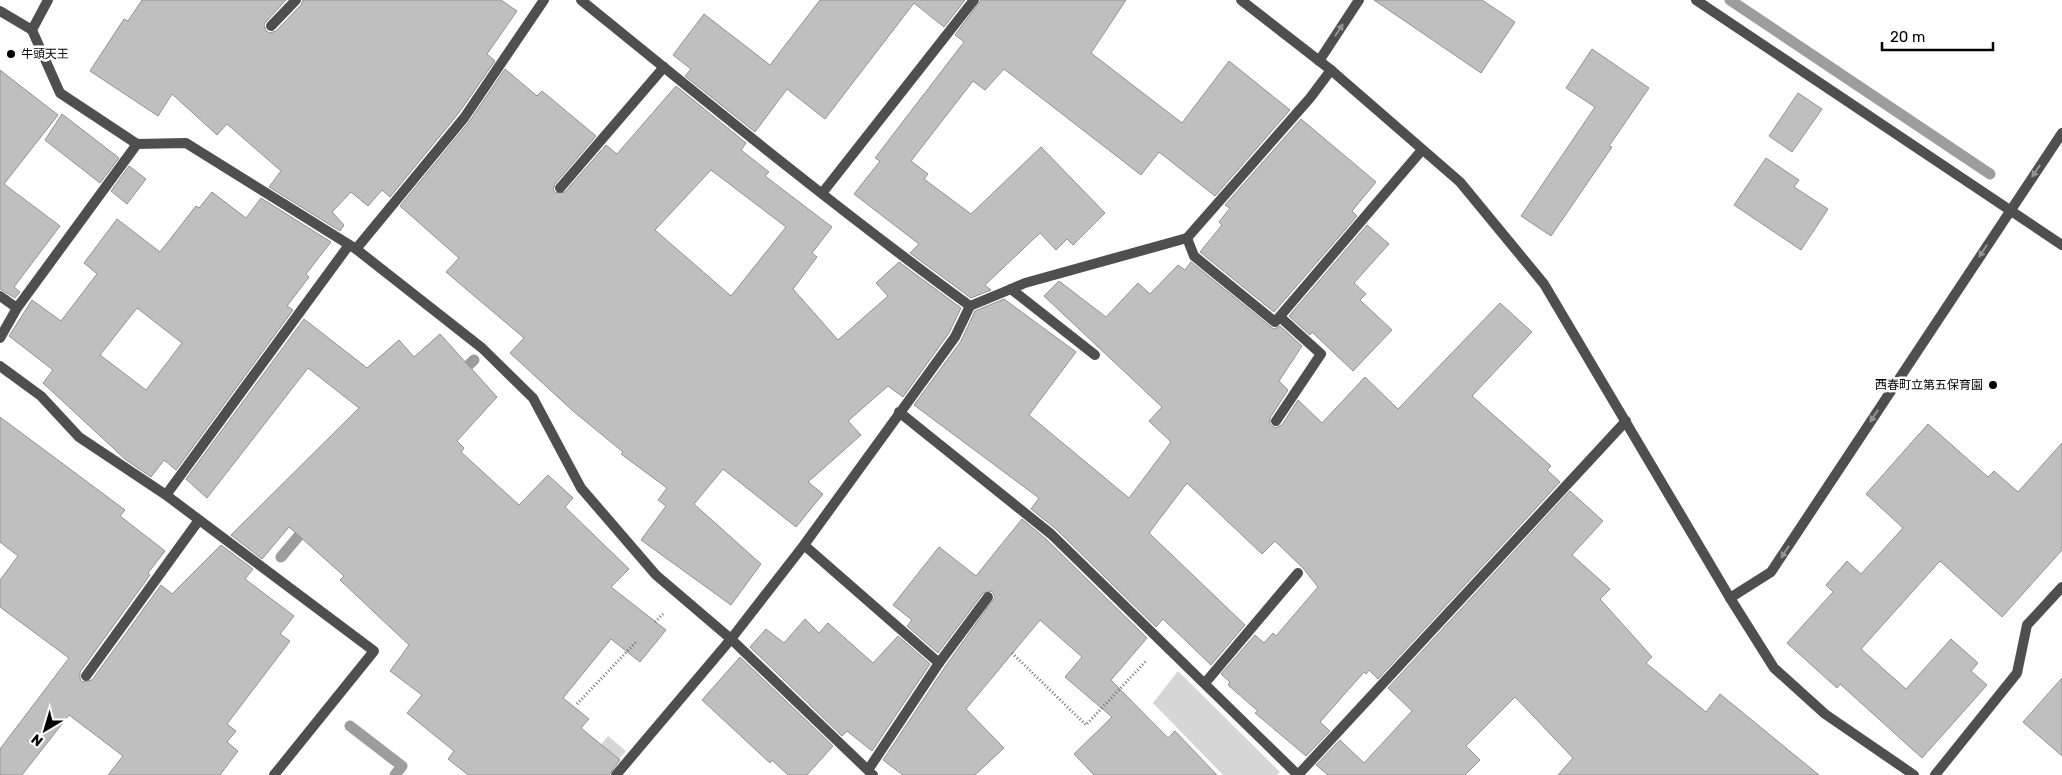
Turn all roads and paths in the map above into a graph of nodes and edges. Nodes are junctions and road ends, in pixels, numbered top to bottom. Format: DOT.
graph roads {
  1 [pos="48,0"];
  2 [pos="296,0"];
  3 [pos="544,0"];
  4 [pos="581,0"];
  5 [pos="974,0"];
  6 [pos="1242,0"];
  7 [pos="1359,0"];
  8 [pos="1696,0"];
  9 [pos="0,11"];
  10 [pos="271,26"];
  11 [pos="32,30"];
  12 [pos="1318,61"];
  13 [pos="664,68"];
  14 [pos="1330,70"];
  15 [pos="2062,133"];
  16 [pos="137,144"];
  17 [pos="1422,150"];
  18 [pos="560,188"];
  19 [pos="823,192"];
  20 [pos="2009,210"];
  21 [pos="1187,238"];
  22 [pos="2062,245"];
  23 [pos="353,248"];
  24 [pos="1011,289"];
  25 [pos="0,296"];
  26 [pos="970,306"];
  27 [pos="17,308"];
  28 [pos="1280,317"];
  29 [pos="0,338"];
  30 [pos="1095,355"];
  31 [pos="0,366"];
  32 [pos="899,412"];
  33 [pos="1276,421"];
  34 [pos="1626,421"];
  35 [pos="166,495"];
  36 [pos="199,520"];
  37 [pos="804,545"];
  38 [pos="1298,574"];
  39 [pos="2062,587"];
  40 [pos="988,597"];
  41 [pos="1730,598"];
  42 [pos="731,639"];
  43 [pos="636,642"];
  44 [pos="1163,642"];
  45 [pos="1012,653"];
  46 [pos="939,663"];
  47 [pos="86,676"];
  48 [pos="1205,683"];
  49 [pos="577,704"];
  50 [pos="870,772"];
  51 [pos="1903,772"];
  52 [pos="274,775"];
  53 [pos="616,775"];
  54 [pos="1298,775"];
  55 [pos="1914,775"];
  56 [pos="1935,775"];
  1 -- 11 [label="street"];
  2 -- 10 [label="street"];
  3 -- 23 [label="street"];
  4 -- 13 [label="street"];
  5 -- 19 [label="street"];
  6 -- 12 [label="street"];
  12 -- 7 [label="street, one-way"];
  8 -- 20 [label="street"];
  9 -- 11 [label="street"];
  11 -- 16 [label="street"];
  12 -- 14 [label="street"];
  13 -- 18 [label="street"];
  13 -- 19 [label="street"];
  14 -- 17 [label="street"];
  14 -- 21 [label="street"];
  15 -- 20 [label="street, one-way"];
  16 -- 23 [label="street"];
  16 -- 27 [label="street"];
  17 -- 28 [label="street"];
  17 -- 34 [label="street"];
  19 -- 26 [label="street"];
  20 -- 22 [label="street"];
  20 -- 41 [label="street, one-way"];
  21 -- 24 [label="street"];
  21 -- 28 [label="street"];
  23 -- 35 [label="street"];
  23 -- 42 [label="street"];
  24 -- 26 [label="street"];
  24 -- 30 [label="street"];
  25 -- 27 [label="street"];
  26 -- 32 [label="street"];
  27 -- 29 [label="street"];
  28 -- 33 [label="street"];
  31 -- 35 [label="street"];
  32 -- 37 [label="street"];
  32 -- 44 [label="street"];
  34 -- 41 [label="street"];
  34 -- 54 [label="street"];
  35 -- 36 [label="street"];
  36 -- 47 [label="street"];
  36 -- 52 [label="street"];
  37 -- 42 [label="street"];
  37 -- 46 [label="street"];
  38 -- 48 [label="street"];
  39 -- 56 [label="street"];
  40 -- 46 [label="street"];
  41 -- 51 [label="street"];
  42 -- 50 [label="street"];
  42 -- 53 [label="street"];
  43 -- 49 [label="path"];
  44 -- 45 [label="path"];
  44 -- 48 [label="street"];
  46 -- 50 [label="street"];
  48 -- 54 [label="street"];
  51 -- 55 [label="street"];
}
